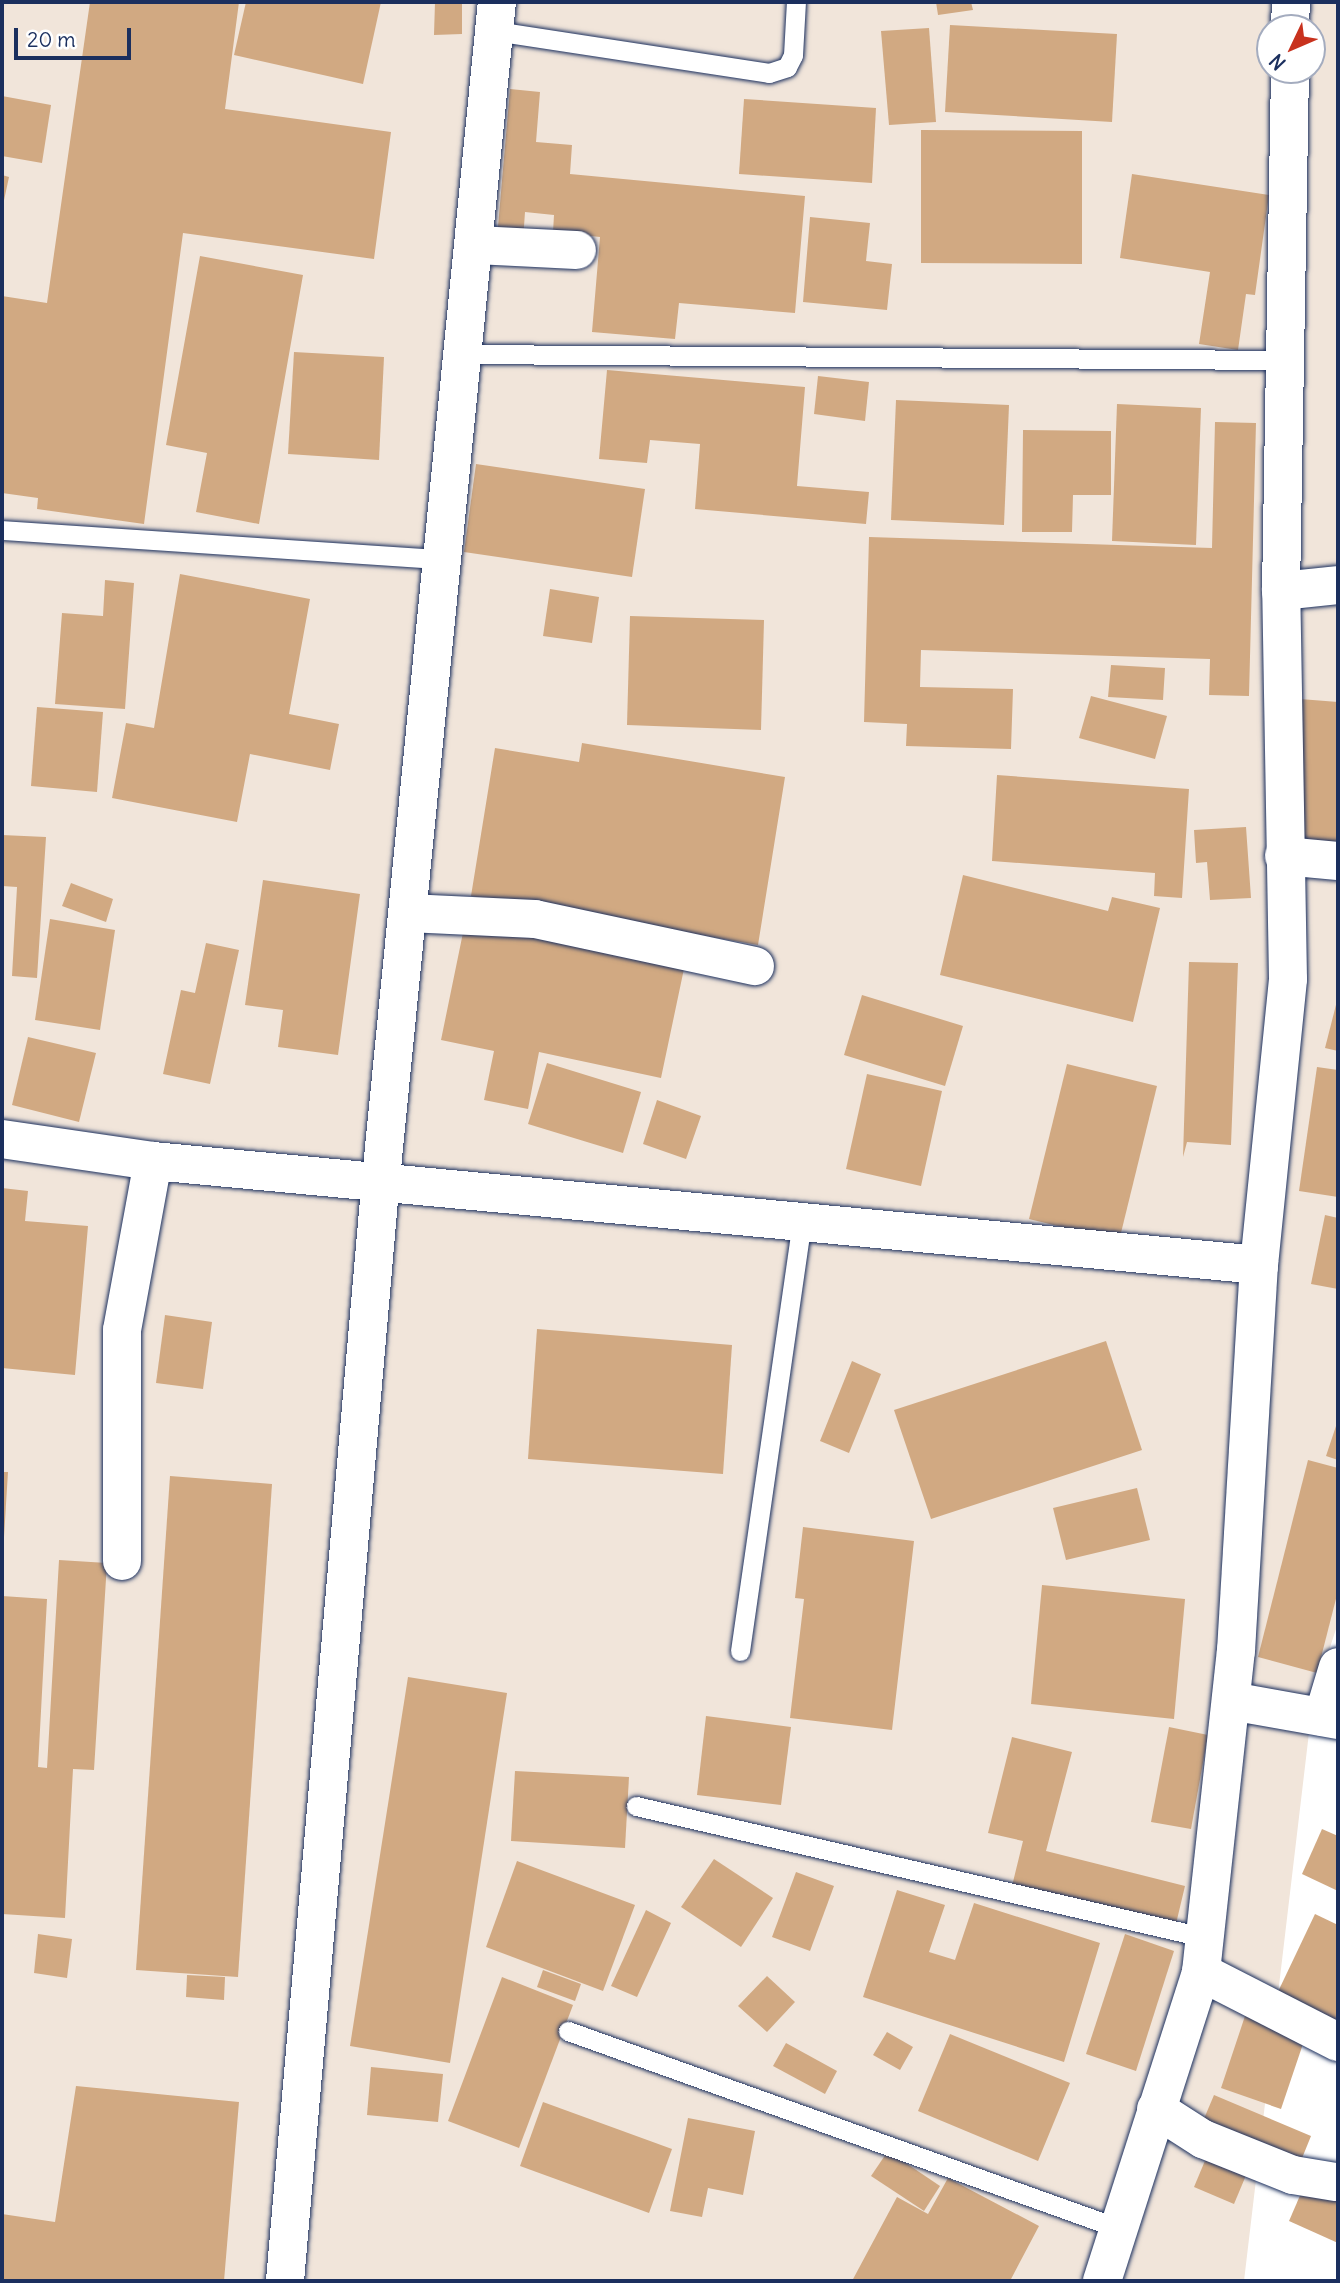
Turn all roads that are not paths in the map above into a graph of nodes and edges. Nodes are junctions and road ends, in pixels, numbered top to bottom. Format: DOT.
graph roads {
  1 [pos="796,2"];
  2 [pos="496,16"];
  3 [pos="1290,84"];
  4 [pos="475,245"];
  5 [pos="577,250"];
  6 [pos="464,354"];
  7 [pos="1284,360"];
  8 [pos="2,530"];
  9 [pos="443,559"];
  10 [pos="1338,586"];
  11 [pos="1280,591"];
  12 [pos="1284,856"];
  13 [pos="1338,861"];
  14 [pos="408,912"];
  15 [pos="755,965"];
  16 [pos="2,1139"];
  17 [pos="153,1161"];
  18 [pos="381,1178"];
  19 [pos="801,1226"];
  20 [pos="1259,1265"];
  21 [pos="121,1561"];
  22 [pos="740,1651"];
  23 [pos="1338,1667"];
  24 [pos="1231,1701"];
  25 [pos="1331,1718"];
  26 [pos="636,1806"];
  27 [pos="1202,1954"];
  28 [pos="568,2031"];
  29 [pos="1338,2042"];
  30 [pos="1156,2109"];
  31 [pos="1335,2182"];
  32 [pos="1118,2228"];
  33 [pos="285,2281"];
  34 [pos="1102,2281"];
  1 -- 2 [label="lane"];
  2 -- 4 [label="street"];
  3 -- 7 [label="street"];
  4 -- 5 [label="street"];
  4 -- 6 [label="street"];
  6 -- 7 [label="lane"];
  6 -- 9 [label="street"];
  7 -- 11 [label="street"];
  8 -- 9 [label="lane"];
  9 -- 14 [label="street"];
  10 -- 11 [label="street"];
  11 -- 12 [label="street"];
  12 -- 13 [label="street"];
  12 -- 20 [label="street"];
  14 -- 15 [label="street"];
  14 -- 18 [label="street"];
  16 -- 17 [label="street"];
  17 -- 18 [label="street"];
  17 -- 21 [label="street"];
  18 -- 19 [label="street"];
  18 -- 33 [label="street"];
  19 -- 20 [label="street"];
  19 -- 22 [label="lane"];
  20 -- 24 [label="street"];
  23 -- 25 [label="street"];
  24 -- 25 [label="street"];
  24 -- 27 [label="street"];
  26 -- 27 [label="lane"];
  27 -- 29 [label="street"];
  27 -- 30 [label="street"];
  28 -- 32 [label="lane"];
  30 -- 31 [label="street"];
  30 -- 32 [label="street"];
  32 -- 34 [label="street"];
}
